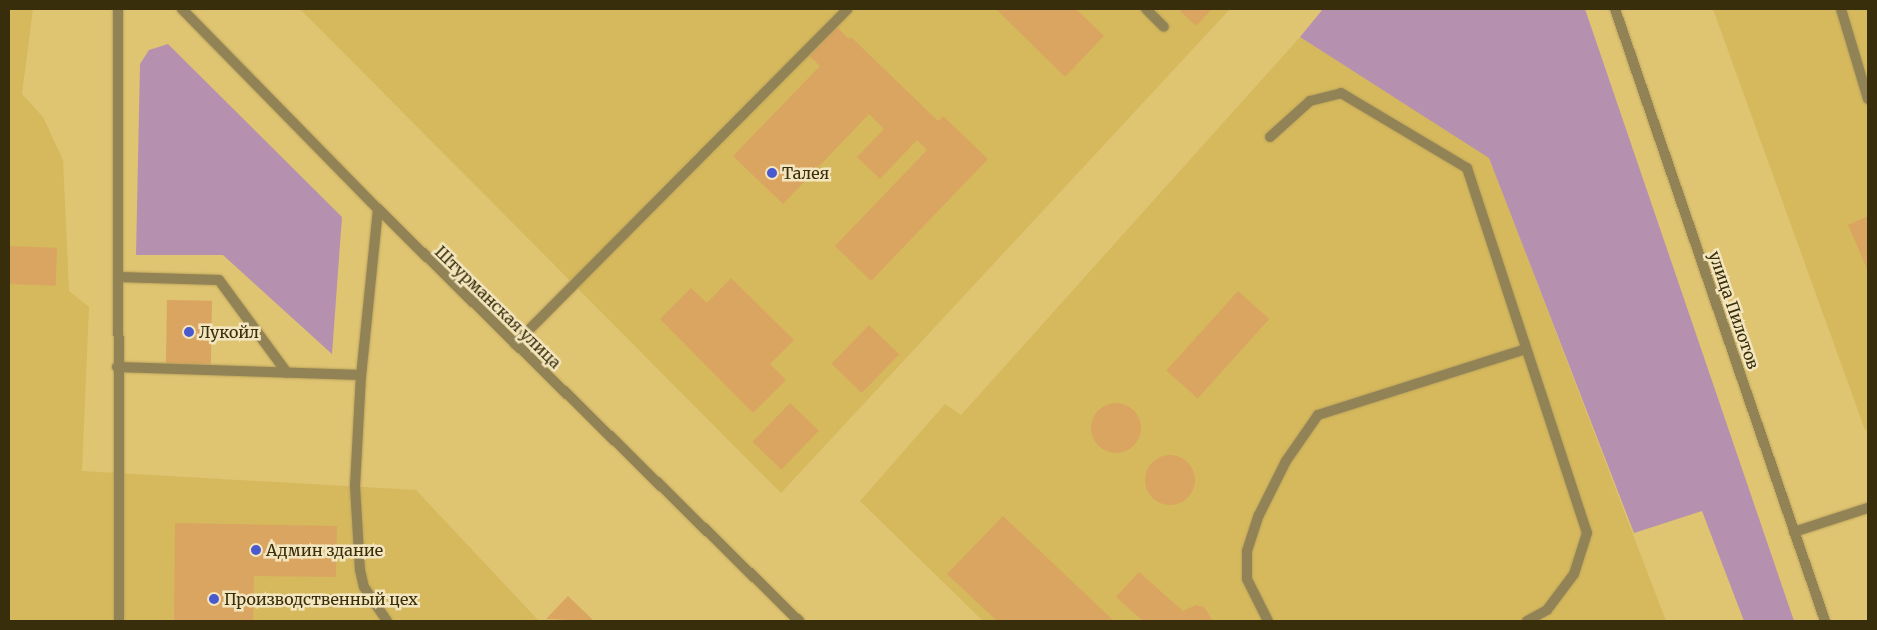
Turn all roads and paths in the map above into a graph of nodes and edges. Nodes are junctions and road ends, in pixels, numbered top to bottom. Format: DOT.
graph roads {
  1 [pos="118,9"];
  2 [pos="182,9"];
  3 [pos="848,9"];
  4 [pos="1146,9"];
  5 [pos="1615,9"];
  6 [pos="1841,9"];
  7 [pos="1164,27"];
  8 [pos="1868,100"];
  9 [pos="1270,137"];
  10 [pos="378,209"];
  11 [pos="118,276"];
  12 [pos="515,344"];
  13 [pos="1526,349"];
  14 [pos="117,367"];
  15 [pos="287,373"];
  16 [pos="362,375"];
  17 [pos="1868,508"];
  18 [pos="1794,532"];
  19 [pos="119,621"];
  20 [pos="387,621"];
  21 [pos="799,621"];
  22 [pos="1268,621"];
  23 [pos="1527,621"];
  24 [pos="1825,621"];
  1 -- 11 [label="street"];
  2 -- 10 [label="street, Штурманская улица"];
  3 -- 12 [label="street"];
  4 -- 7 [label="street"];
  5 -- 18 [label="street, улица Пилотов"];
  6 -- 8 [label="street"];
  9 -- 13 [label="street"];
  10 -- 12 [label="street, Штурманская улица"];
  10 -- 16 [label="street"];
  11 -- 14 [label="street"];
  11 -- 15 [label="street"];
  12 -- 21 [label="street, Штурманская улица"];
  13 -- 22 [label="street"];
  13 -- 23 [label="street"];
  14 -- 15 [label="street"];
  14 -- 19 [label="street"];
  15 -- 16 [label="street"];
  16 -- 20 [label="street"];
  17 -- 18 [label="street"];
  18 -- 24 [label="street, улица Пилотов"];
}
